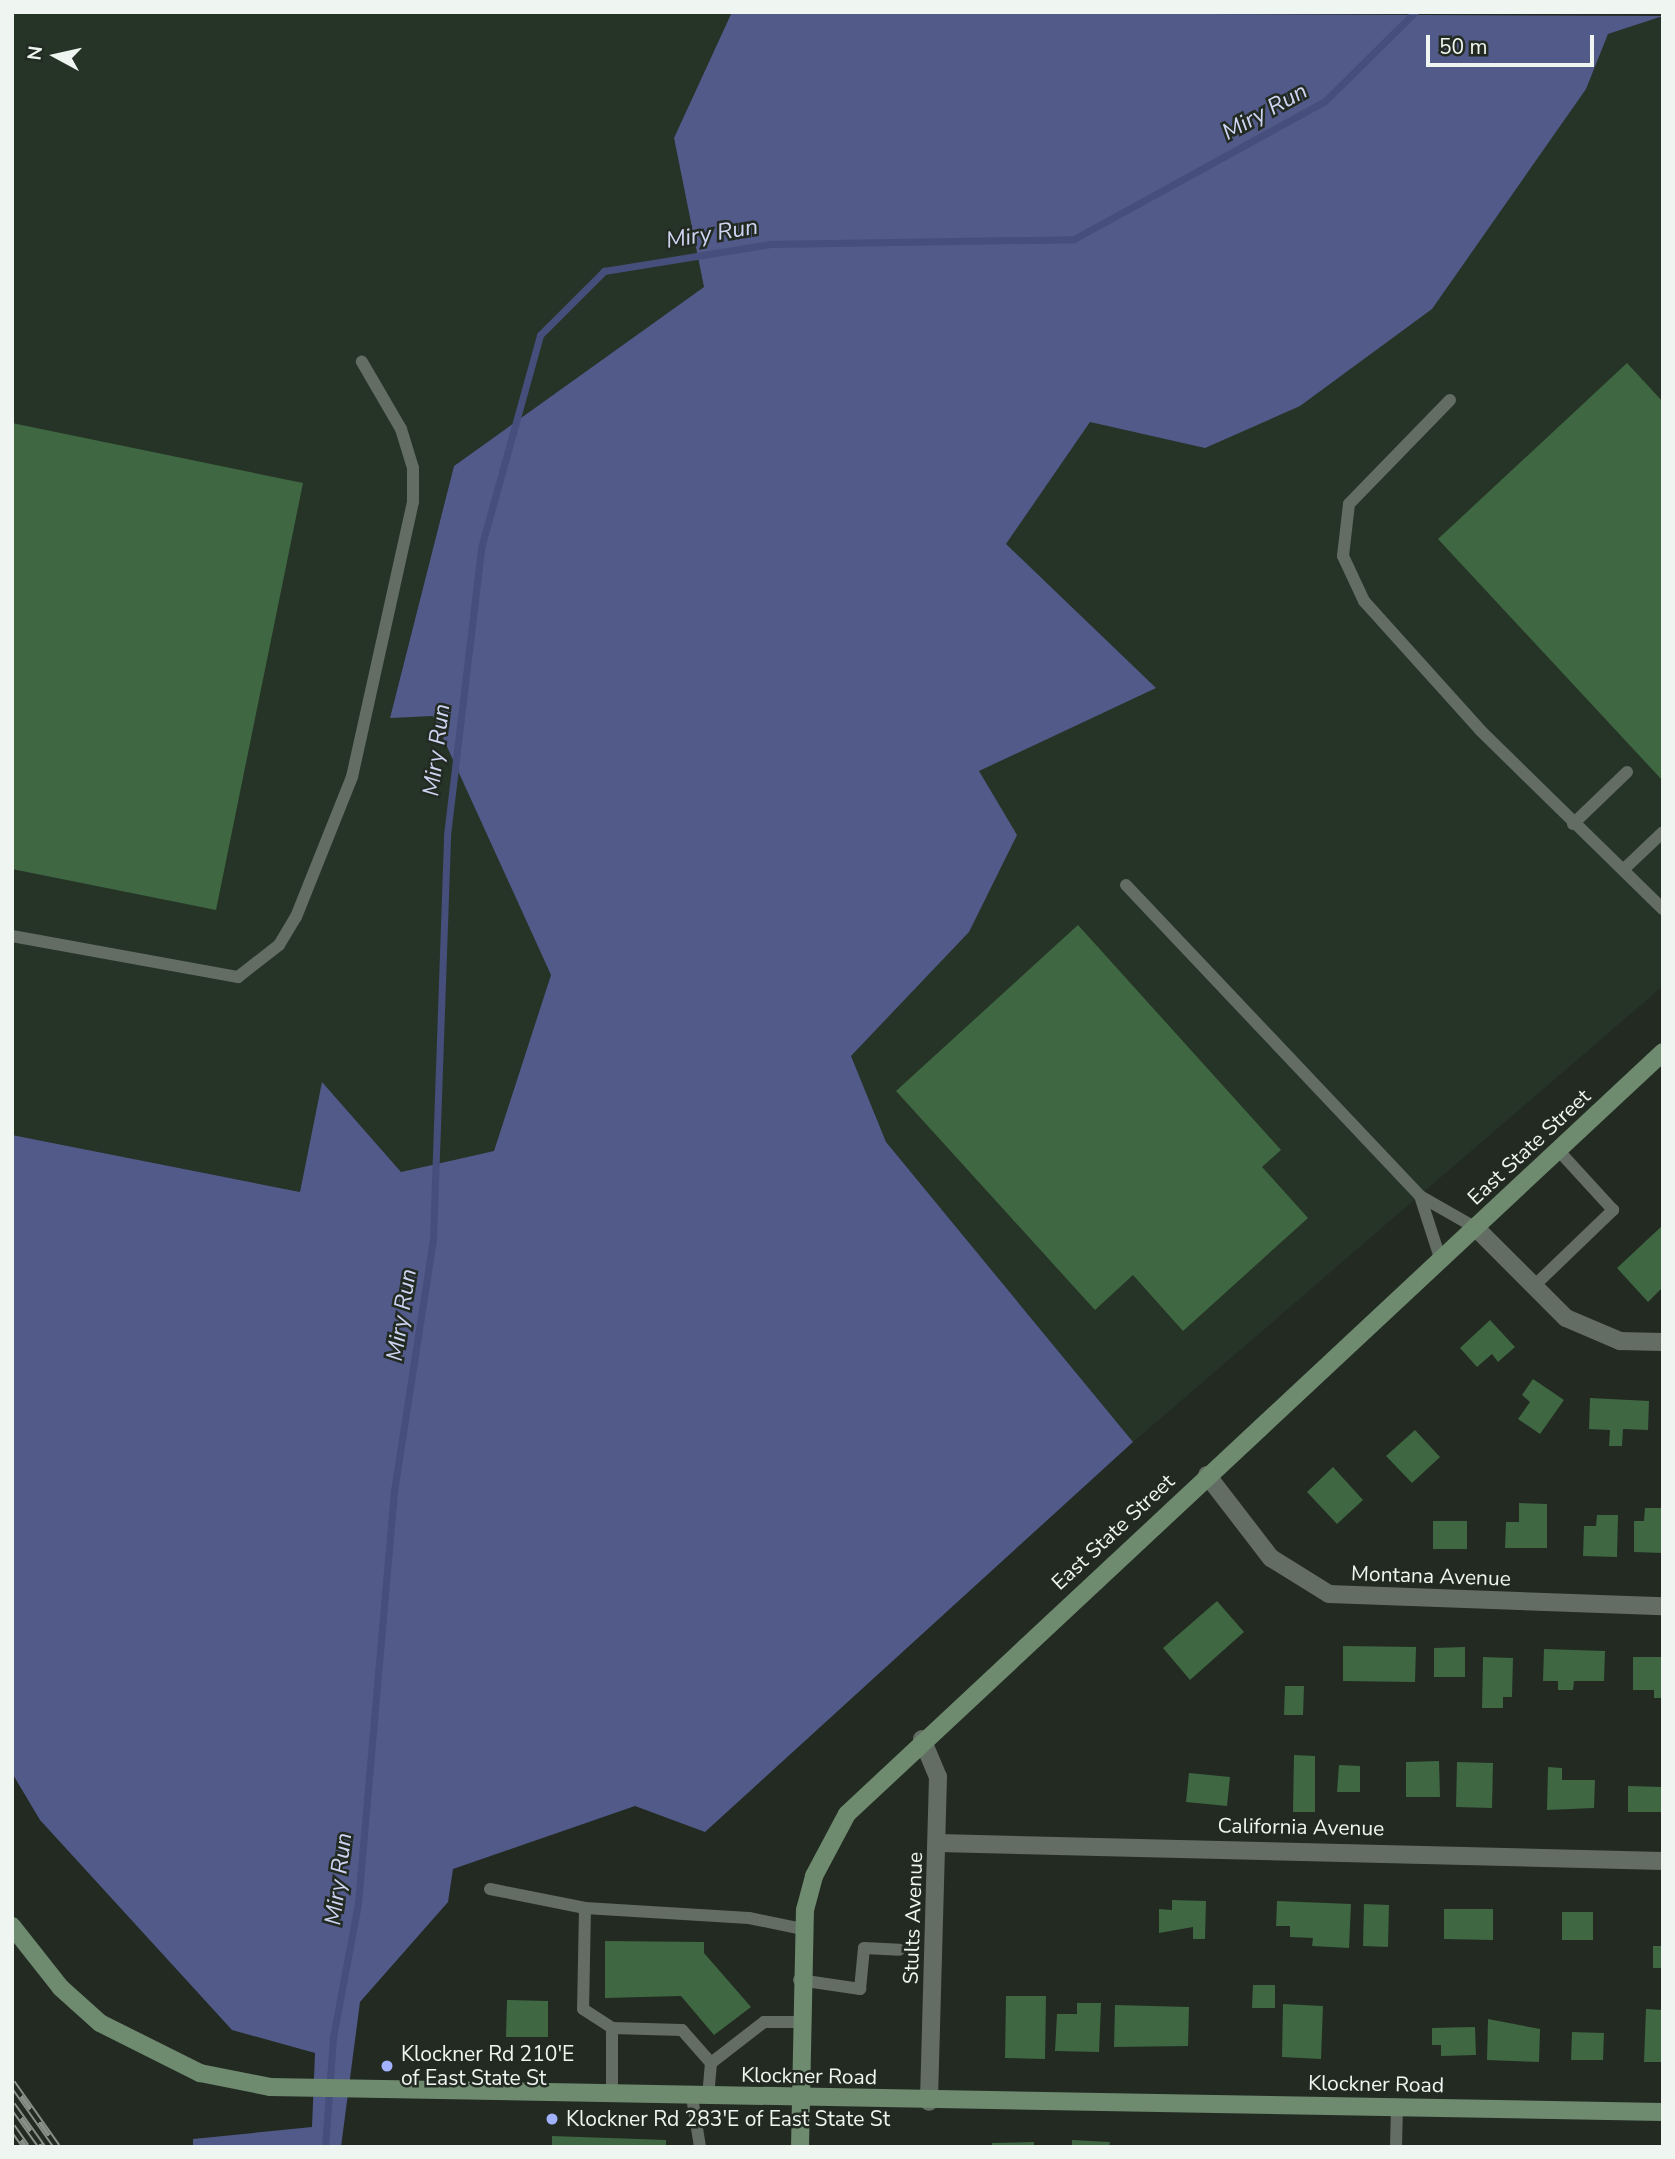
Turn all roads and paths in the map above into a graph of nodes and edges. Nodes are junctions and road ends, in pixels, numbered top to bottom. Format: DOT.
graph roads {
  1 [pos="362,362"];
  2 [pos="1450,400"];
  3 [pos="1627,772"];
  4 [pos="1573,824"];
  5 [pos="1663,832"];
  6 [pos="1623,870"];
  7 [pos="1126,885"];
  8 [pos="1663,909"];
  9 [pos="12,936"];
  10 [pos="1663,1052"];
  11 [pos="1558,1150"];
  12 [pos="1420,1196"];
  13 [pos="1476,1228"];
  14 [pos="1441,1261"];
  15 [pos="1534,1286"];
  16 [pos="1663,1342"];
  17 [pos="1207,1475"];
  18 [pos="1663,1606"];
  19 [pos="922,1739"];
  20 [pos="938,1843"];
  21 [pos="1663,1861"];
  22 [pos="490,1889"];
  23 [pos="585,1908"];
  24 [pos="12,1926"];
  25 [pos="802,1929"];
  26 [pos="899,1951"];
  27 [pos="799,1980"];
  28 [pos="799,2022"];
  29 [pos="612,2028"];
  30 [pos="711,2063"];
  31 [pos="612,2095"];
  32 [pos="700,2097"];
  33 [pos="798,2099"];
  34 [pos="929,2102"];
  35 [pos="1397,2107"];
  36 [pos="1663,2112"];
  37 [pos="700,2147"];
  38 [pos="800,2147"];
  39 [pos="1396,2147"];
  1 -- 9 [label="lane"];
  2 -- 4 [label="lane"];
  3 -- 4 [label="lane"];
  4 -- 6 [label="lane"];
  5 -- 6 [label="lane"];
  6 -- 8 [label="lane"];
  7 -- 12 [label="lane"];
  10 -- 11 [label="main road, East State Street"];
  11 -- 13 [label="main road, East State Street"];
  11 -- 15 [label="lane"];
  12 -- 13 [label="lane"];
  12 -- 14 [label="lane"];
  13 -- 14 [label="main road, East State Street"];
  13 -- 15 [label="street"];
  14 -- 17 [label="main road, East State Street"];
  15 -- 16 [label="street"];
  17 -- 18 [label="street, Montana Avenue"];
  17 -- 19 [label="main road, East State Street"];
  19 -- 20 [label="street, Stults Avenue"];
  19 -- 25 [label="main road, East State Street"];
  20 -- 21 [label="street, California Avenue"];
  20 -- 34 [label="street, Stults Avenue"];
  22 -- 23 [label="lane"];
  23 -- 25 [label="lane"];
  23 -- 29 [label="lane"];
  24 -- 31 [label="main road, Klockner Road"];
  25 -- 27 [label="main road, East State Street"];
  26 -- 27 [label="lane"];
  27 -- 28 [label="main road, East State Street"];
  28 -- 30 [label="lane"];
  28 -- 33 [label="main road, East State Street"];
  29 -- 30 [label="lane"];
  29 -- 31 [label="lane"];
  30 -- 32 [label="lane"];
  31 -- 32 [label="main road, Klockner Road"];
  32 -- 33 [label="main road, Klockner Road"];
  32 -- 37 [label="lane"];
  33 -- 34 [label="main road, Klockner Road"];
  33 -- 38 [label="main road, East State Street"];
  34 -- 35 [label="main road, Klockner Road"];
  35 -- 36 [label="main road, Klockner Road"];
  35 -- 39 [label="lane"];
}
